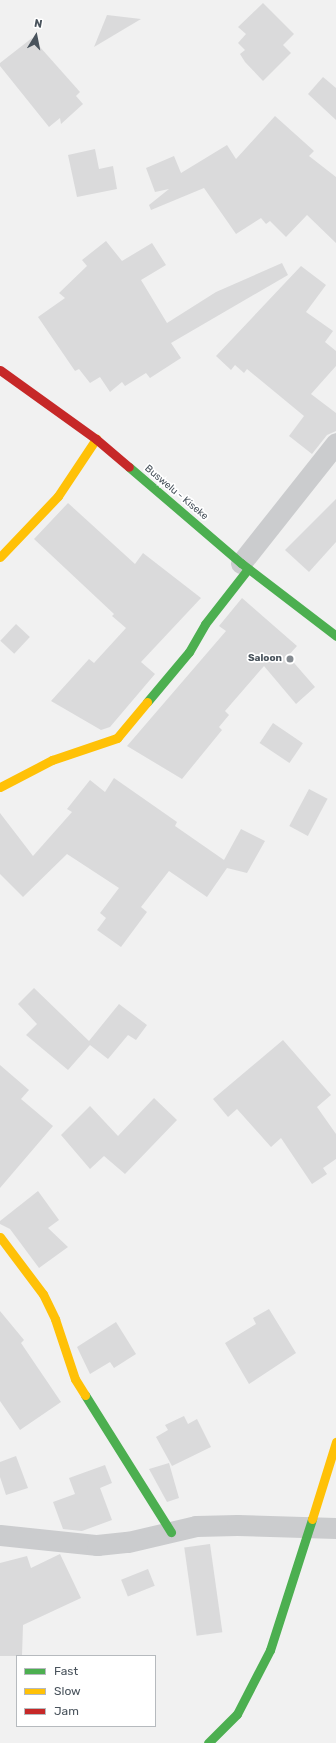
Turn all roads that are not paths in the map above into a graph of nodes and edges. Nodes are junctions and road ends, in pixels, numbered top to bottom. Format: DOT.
graph roads {
  1 [pos="0,370"];
  2 [pos="96,439"];
  3 [pos="336,443"];
  4 [pos="0,557"];
  5 [pos="245,566"];
  6 [pos="336,636"];
  7 [pos="0,787"];
  8 [pos="0,1237"];
  9 [pos="336,1442"];
  10 [pos="308,1526"];
  11 [pos="336,1528"];
  12 [pos="171,1532"];
  13 [pos="0,1535"];
  14 [pos="208,1743"];
  1 -- 2 [label="street, Buswelu - Kiseke"];
  2 -- 4 [label="street"];
  2 -- 5 [label="street, Buswelu - Kiseke"];
  3 -- 5 [label="street"];
  5 -- 6 [label="street, Buswelu - Kiseke"];
  5 -- 7 [label="street"];
  8 -- 12 [label="street"];
  9 -- 10 [label="street"];
  10 -- 11 [label="street"];
  10 -- 12 [label="street"];
  10 -- 14 [label="street"];
  12 -- 13 [label="street"];
}
